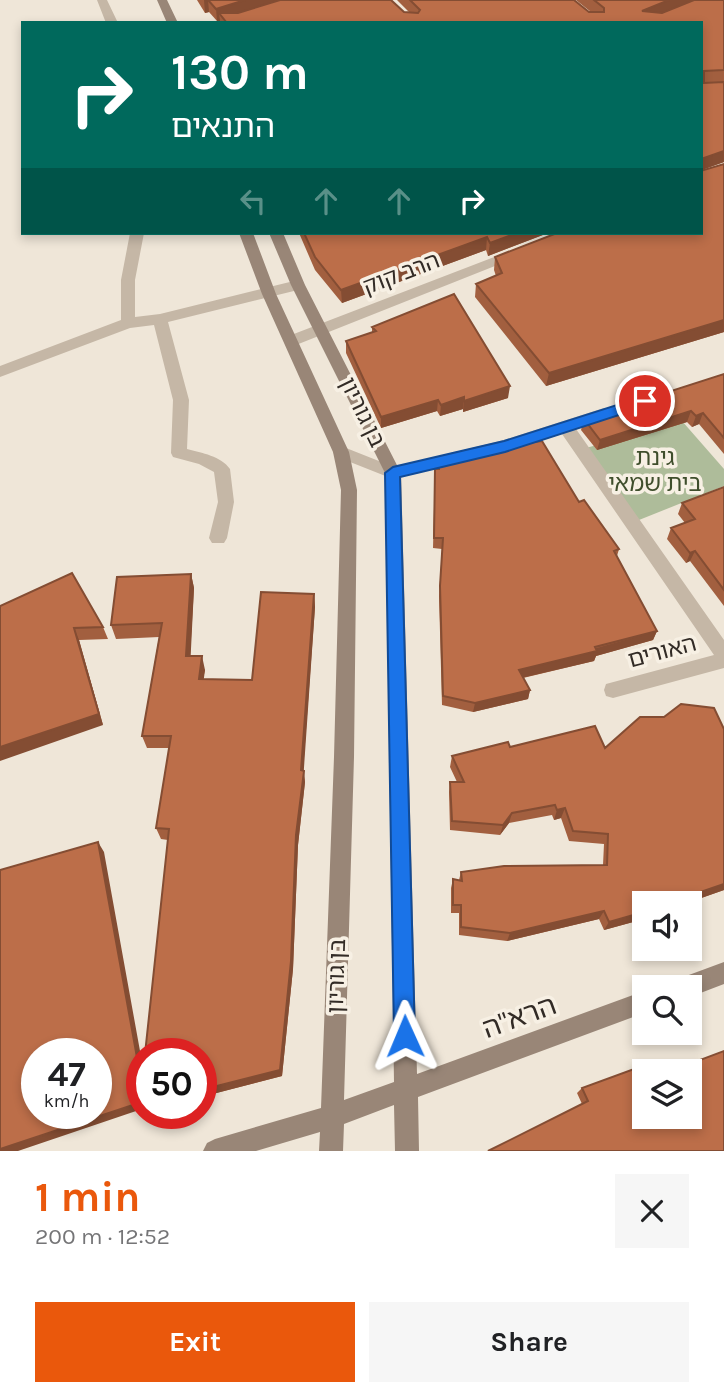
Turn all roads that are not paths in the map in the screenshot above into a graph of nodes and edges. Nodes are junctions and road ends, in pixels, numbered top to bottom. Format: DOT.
graph roads {
  1 [pos="102,0"];
  2 [pos="162,0"];
  3 [pos="111,21"];
  4 [pos="172,21"];
  5 [pos="137,235"];
  6 [pos="247,235"];
  7 [pos="277,235"];
  8 [pos="528,248"];
  9 [pos="298,285"];
  10 [pos="269,293"];
  11 [pos="160,319"];
  12 [pos="128,323"];
  13 [pos="321,328"];
  14 [pos="291,341"];
  15 [pos="0,372"];
  16 [pos="618,410"];
  17 [pos="566,427"];
  18 [pos="341,452"];
  19 [pos="393,473"];
  20 [pos="218,538"];
  21 [pos="724,658"];
  22 [pos="612,690"];
  23 [pos="724,974"];
  24 [pos="702,982"];
  25 [pos="632,1006"];
  26 [pos="406,1088"];
  27 [pos="331,1117"];
  28 [pos="232,1150"];
  29 [pos="331,1151"];
  30 [pos="407,1151"];
  1 -- 3 [label="street"];
  2 -- 4 [label="main road"];
  5 -- 12 [label="street"];
  6 -- 10 [label="main road, בן גוריון"];
  7 -- 9 [label="main road, בן גוריון"];
  8 -- 13 [label="street, הרב קוק"];
  9 -- 10 [label="street"];
  9 -- 13 [label="main road, בן גוריון"];
  10 -- 11 [label="street"];
  10 -- 14 [label="main road, בן גוריון"];
  11 -- 12 [label="street"];
  11 -- 20 [label="street"];
  12 -- 15 [label="street"];
  13 -- 14 [label="street, הרב קוק"];
  13 -- 19 [label="main road, בן גוריון"];
  14 -- 18 [label="main road, בן גוריון"];
  16 -- 17 [label="street"];
  17 -- 19 [label="street"];
  17 -- 21 [label="street"];
  18 -- 19 [label="street"];
  18 -- 27 [label="main road, בן גוריון"];
  19 -- 26 [label="main road, בן גוריון"];
  21 -- 22 [label="street, האורים"];
  23 -- 24 [label="main road"];
  25 -- 26 [label="main road, הרא\"ה"];
  26 -- 27 [label="main road, הרא\"ה"];
  26 -- 30 [label="main road, בן גוריון"];
  27 -- 28 [label="main road, הרא\"ה"];
  27 -- 29 [label="main road, בן גוריון"];
}
